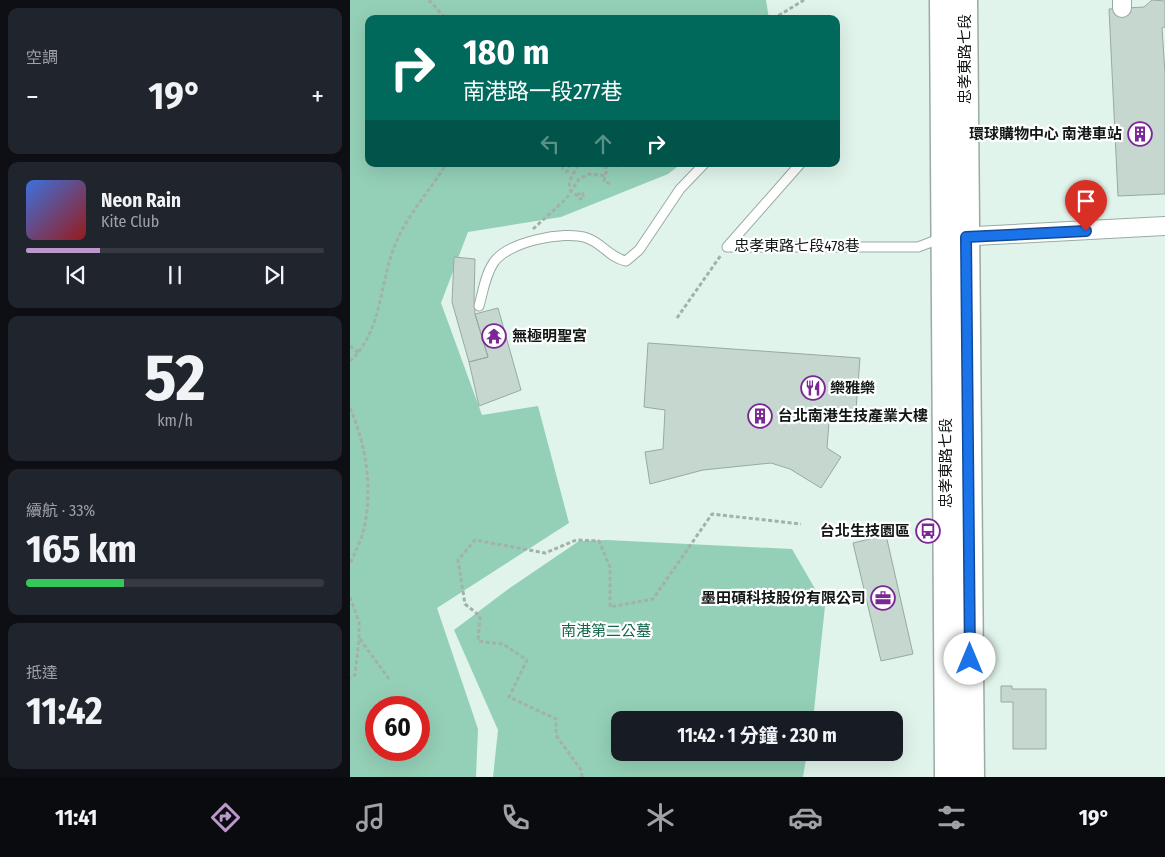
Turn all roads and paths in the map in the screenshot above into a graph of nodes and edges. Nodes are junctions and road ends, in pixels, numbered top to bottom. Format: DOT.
graph roads {
  1 [pos="429,0"];
  2 [pos="804,0"];
  3 [pos="942,0"];
  4 [pos="964,0"];
  5 [pos="442,15"];
  6 [pos="780,15"];
  7 [pos="444,167"];
  8 [pos="577,167"];
  9 [pos="608,167"];
  10 [pos="701,167"];
  11 [pos="797,167"];
  12 [pos="569,170"];
  13 [pos="574,173"];
  14 [pos="606,176"];
  15 [pos="611,184"];
  16 [pos="572,192"];
  17 [pos="577,195"];
  18 [pos="1165,226"];
  19 [pos="955,237"];
  20 [pos="539,238"];
  21 [pos="727,247"];
  22 [pos="479,306"];
  23 [pos="677,318"];
  24 [pos="350,346"];
  25 [pos="359,353"];
  26 [pos="350,361"];
  27 [pos="350,408"];
  28 [pos="801,524"];
  29 [pos="350,564"];
  30 [pos="350,597"];
  31 [pos="359,639"];
  32 [pos="350,678"];
  33 [pos="389,679"];
  34 [pos="582,777"];
  35 [pos="948,777"];
  36 [pos="971,777"];
  1 -- 5 [label="path"];
  2 -- 6 [label="path"];
  3 -- 19 [label="main road, 忠孝東路七段"];
  4 -- 19 [label="main road, 忠孝東路七段"];
  7 -- 25 [label="path"];
  8 -- 13 [label="path"];
  9 -- 14 [label="path"];
  10 -- 20 [label="lane"];
  11 -- 21 [label="lane, 忠孝東路七段478巷"];
  12 -- 13 [label="path"];
  13 -- 16 [label="path"];
  14 -- 15 [label="path"];
  14 -- 16 [label="path"];
  16 -- 17 [label="path"];
  16 -- 20 [label="path"];
  18 -- 19 [label="street"];
  19 -- 21 [label="lane, 忠孝東路七段478巷"];
  19 -- 35 [label="main road, 忠孝東路七段"];
  19 -- 36 [label="main road, 忠孝東路七段"];
  20 -- 22 [label="lane"];
  21 -- 23 [label="path"];
  24 -- 25 [label="path"];
  25 -- 26 [label="path"];
  27 -- 29 [label="path"];
  28 -- 34 [label="path"];
  30 -- 31 [label="path"];
  31 -- 32 [label="path"];
  31 -- 33 [label="path"];
}
